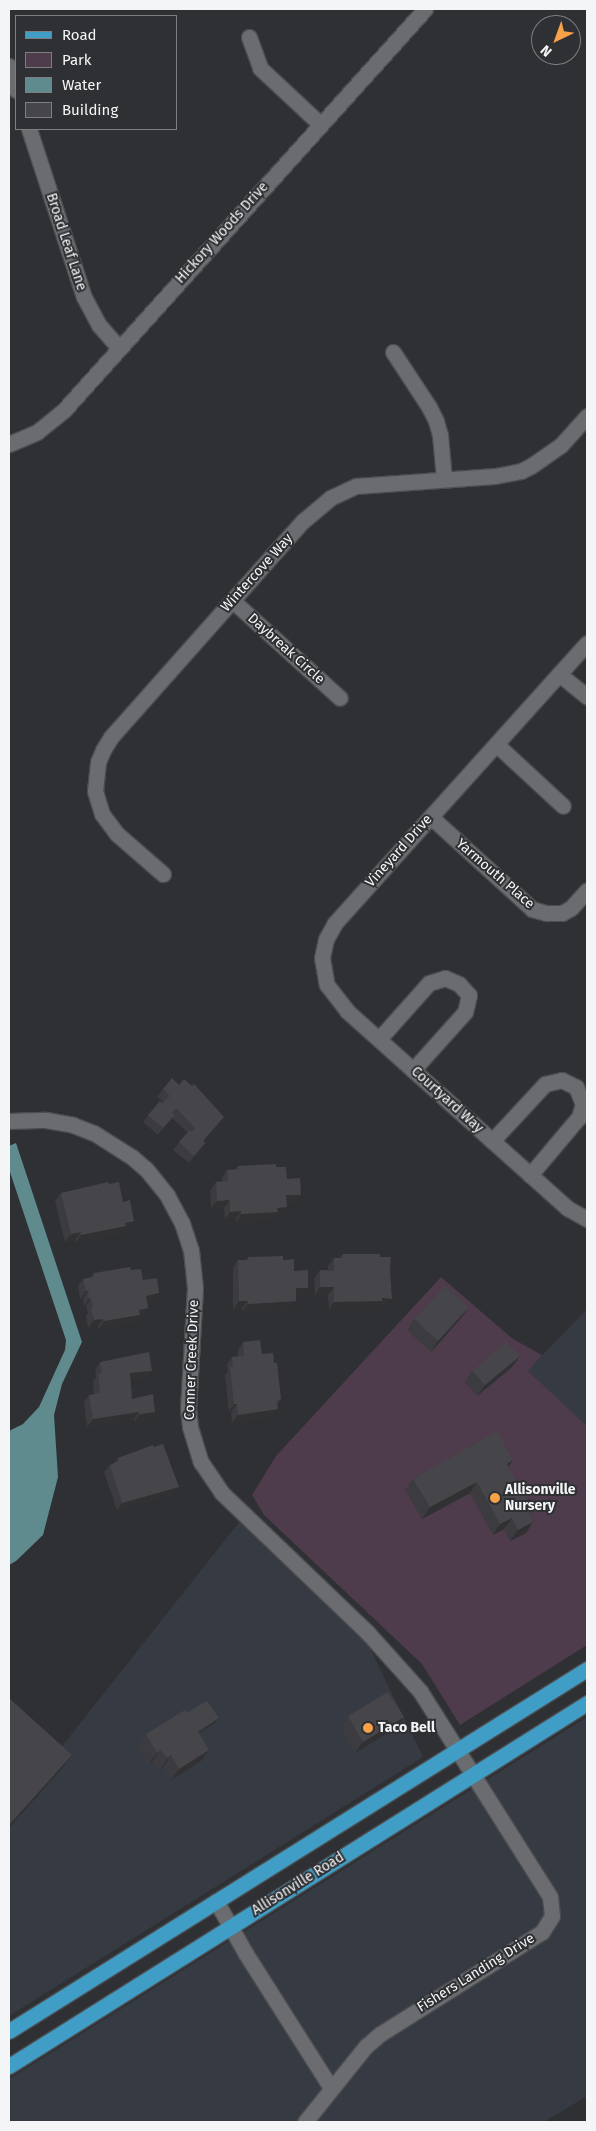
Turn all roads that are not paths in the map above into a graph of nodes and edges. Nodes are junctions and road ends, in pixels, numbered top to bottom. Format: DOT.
graph roads {
  1 [pos="425,9"];
  2 [pos="249,37"];
  3 [pos="9,66"];
  4 [pos="15,87"];
  5 [pos="320,124"];
  6 [pos="29,130"];
  7 [pos="119,348"];
  8 [pos="393,352"];
  9 [pos="587,416"];
  10 [pos="9,444"];
  11 [pos="444,478"];
  12 [pos="233,600"];
  13 [pos="587,643"];
  14 [pos="560,674"];
  15 [pos="587,697"];
  16 [pos="340,698"];
  17 [pos="496,744"];
  18 [pos="563,806"];
  19 [pos="431,817"];
  20 [pos="163,874"];
  21 [pos="587,890"];
  22 [pos="323,968"];
  23 [pos="379,1039"];
  24 [pos="413,1070"];
  25 [pos="9,1121"];
  26 [pos="492,1141"];
  27 [pos="530,1175"];
  28 [pos="587,1219"];
  29 [pos="587,1669"];
  30 [pos="587,1703"];
  31 [pos="461,1756"];
  32 [pos="473,1776"];
  33 [pos="216,1901"];
  34 [pos="230,1926"];
  35 [pos="9,2031"];
  36 [pos="9,2066"];
  37 [pos="332,2088"];
  38 [pos="305,2122"];
  1 -- 5 [label="street, Hickory Woods Drive"];
  2 -- 5 [label="street"];
  3 -- 4 [label="street"];
  5 -- 7 [label="street, Hickory Woods Drive"];
  6 -- 7 [label="street, Broad Leaf Lane"];
  7 -- 10 [label="street, Hickory Woods Drive"];
  8 -- 11 [label="street"];
  9 -- 11 [label="street, Wintercove Way"];
  11 -- 12 [label="street, Wintercove Way"];
  12 -- 16 [label="street, Daybreak Circle"];
  12 -- 20 [label="street, Wintercove Way"];
  13 -- 14 [label="street, Vineyard Drive"];
  14 -- 15 [label="street"];
  14 -- 17 [label="street, Vineyard Drive"];
  17 -- 18 [label="street"];
  17 -- 19 [label="street, Vineyard Drive"];
  19 -- 21 [label="street, Yarmouth Place"];
  19 -- 22 [label="street, Vineyard Drive"];
  22 -- 23 [label="street, Courtyard Way"];
  23 -- 24 [label="street, Courtyard Way"];
  23 -- 24 [label="street"];
  24 -- 26 [label="street, Courtyard Way"];
  25 -- 31 [label="street, Conner Creek Drive"];
  26 -- 27 [label="street, Courtyard Way"];
  26 -- 27 [label="street"];
  27 -- 28 [label="street, Courtyard Way"];
  29 -- 31 [label="main road, Allisonville Road"];
  30 -- 32 [label="main road, Allisonville Road"];
  31 -- 32 [label="street, Fishers Landing Drive"];
  31 -- 33 [label="main road, Allisonville Road"];
  32 -- 34 [label="main road, Allisonville Road"];
  32 -- 37 [label="street, Fishers Landing Drive"];
  33 -- 34 [label="street"];
  33 -- 35 [label="main road, Allisonville Road"];
  34 -- 36 [label="main road, Allisonville Road"];
  34 -- 37 [label="street"];
  37 -- 38 [label="street, Fishers Landing Drive"];
}
